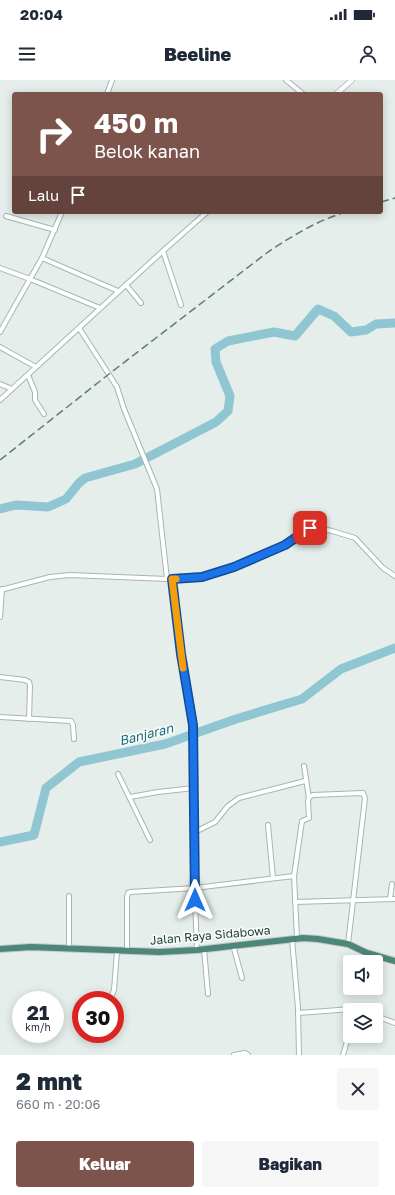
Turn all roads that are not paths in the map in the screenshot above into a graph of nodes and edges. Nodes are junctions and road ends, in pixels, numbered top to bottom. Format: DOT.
graph roads {
  1 [pos="112,80"];
  2 [pos="286,80"];
  3 [pos="343,80"];
  4 [pos="352,80"];
  5 [pos="348,84"];
  6 [pos="108,92"];
  7 [pos="301,92"];
  8 [pos="338,92"];
  9 [pos="61,214"];
  10 [pos="205,214"];
  11 [pos="6,216"];
  12 [pos="55,230"];
  13 [pos="163,251"];
  14 [pos="42,258"];
  15 [pos="0,268"];
  16 [pos="30,279"];
  17 [pos="126,284"];
  18 [pos="118,291"];
  19 [pos="142,303"];
  20 [pos="181,305"];
  21 [pos="100,308"];
  22 [pos="79,328"];
  23 [pos="0,332"];
  24 [pos="0,347"];
  25 [pos="36,367"];
  26 [pos="28,375"];
  27 [pos="0,384"];
  28 [pos="12,389"];
  29 [pos="0,400"];
  30 [pos="44,414"];
  31 [pos="395,576"];
  32 [pos="169,579"];
  33 [pos="1,590"];
  34 [pos="0,617"];
  35 [pos="0,677"];
  36 [pos="0,717"];
  37 [pos="29,719"];
  38 [pos="74,739"];
  39 [pos="304,766"];
  40 [pos="118,774"];
  41 [pos="305,781"];
  42 [pos="194,788"];
  43 [pos="130,797"];
  44 [pos="309,798"];
  45 [pos="268,825"];
  46 [pos="195,832"];
  47 [pos="150,840"];
  48 [pos="294,876"];
  49 [pos="273,878"];
  50 [pos="392,884"];
  51 [pos="195,888"];
  52 [pos="69,896"];
  53 [pos="392,899"];
  54 [pos="353,900"];
  55 [pos="295,902"];
  56 [pos="295,938"];
  57 [pos="348,944"];
  58 [pos="233,946"];
  59 [pos="0,949"];
  60 [pos="69,949"];
  61 [pos="201,949"];
  62 [pos="117,951"];
  63 [pos="127,951"];
  64 [pos="395,961"];
  65 [pos="242,978"];
  66 [pos="114,991"];
  67 [pos="208,994"];
  68 [pos="343,1011"];
  69 [pos="298,1013"];
  70 [pos="383,1019"];
  71 [pos="395,1023"];
  72 [pos="346,1043"];
  73 [pos="234,1055"];
  74 [pos="248,1055"];
  75 [pos="299,1055"];
  76 [pos="343,1055"];
  1 -- 6 [label="street"];
  2 -- 7 [label="street"];
  3 -- 5 [label="street"];
  4 -- 5 [label="street"];
  5 -- 8 [label="street"];
  9 -- 12 [label="street"];
  10 -- 13 [label="street"];
  11 -- 12 [label="street"];
  12 -- 14 [label="street"];
  13 -- 17 [label="street"];
  13 -- 20 [label="street"];
  14 -- 16 [label="street"];
  14 -- 18 [label="street"];
  15 -- 16 [label="street"];
  16 -- 21 [label="street"];
  16 -- 23 [label="street"];
  17 -- 18 [label="street"];
  17 -- 19 [label="street"];
  18 -- 21 [label="street"];
  21 -- 22 [label="street"];
  22 -- 25 [label="street"];
  22 -- 32 [label="street"];
  24 -- 25 [label="street"];
  25 -- 26 [label="street"];
  26 -- 28 [label="street"];
  26 -- 30 [label="street"];
  27 -- 28 [label="street"];
  28 -- 29 [label="street"];
  31 -- 32 [label="street"];
  32 -- 33 [label="street"];
  32 -- 42 [label="street"];
  33 -- 34 [label="street"];
  35 -- 37 [label="street"];
  36 -- 37 [label="street"];
  37 -- 38 [label="street"];
  39 -- 41 [label="street"];
  40 -- 43 [label="street"];
  41 -- 44 [label="street"];
  41 -- 46 [label="street"];
  42 -- 43 [label="street"];
  42 -- 46 [label="street"];
  43 -- 47 [label="street"];
  44 -- 48 [label="street"];
  44 -- 54 [label="street"];
  45 -- 49 [label="street"];
  46 -- 51 [label="street"];
  48 -- 49 [label="street"];
  48 -- 55 [label="street"];
  49 -- 51 [label="street"];
  50 -- 53 [label="street"];
  51 -- 61 [label="street"];
  51 -- 63 [label="street"];
  52 -- 60 [label="street"];
  53 -- 54 [label="street"];
  54 -- 55 [label="street"];
  54 -- 57 [label="street"];
  55 -- 56 [label="street"];
  56 -- 57 [label="highway, Jalan Raya Sidabowa"];
  56 -- 58 [label="highway, Jalan Raya Sidabowa"];
  56 -- 69 [label="street"];
  57 -- 64 [label="highway, Jalan Raya Sidabowa"];
  58 -- 61 [label="highway, Jalan Raya Sidabowa"];
  58 -- 65 [label="street"];
  59 -- 60 [label="highway, Jalan Raya Sidabowa"];
  60 -- 62 [label="highway, Jalan Raya Sidabowa"];
  61 -- 63 [label="highway, Jalan Raya Sidabowa"];
  61 -- 67 [label="street"];
  62 -- 63 [label="highway, Jalan Raya Sidabowa"];
  62 -- 66 [label="street"];
  68 -- 69 [label="street"];
  69 -- 75 [label="street"];
  70 -- 71 [label="street"];
  72 -- 76 [label="street"];
  73 -- 74 [label="street"];
}
